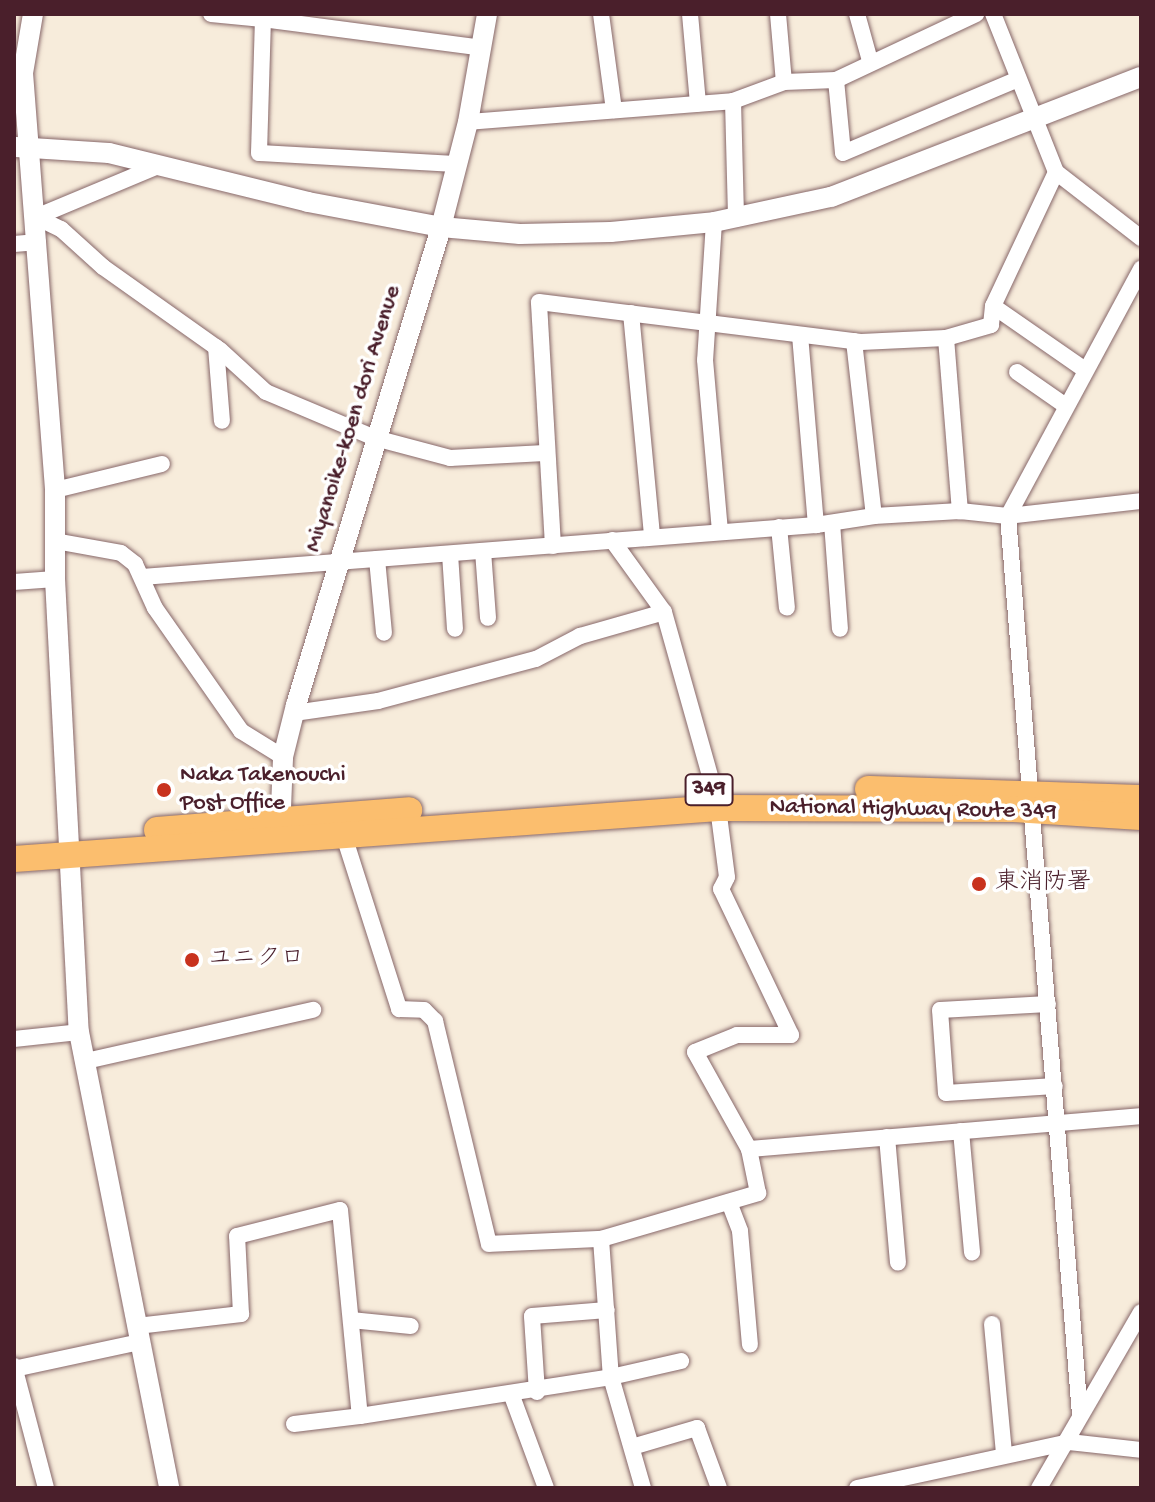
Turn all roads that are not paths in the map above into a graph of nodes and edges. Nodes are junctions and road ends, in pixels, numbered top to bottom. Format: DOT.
graph roads {
  1 [pos="33,14"];
  2 [pos="211,14"];
  3 [pos="487,14"];
  4 [pos="601,14"];
  5 [pos="690,14"];
  6 [pos="778,14"];
  7 [pos="857,14"];
  8 [pos="976,14"];
  9 [pos="993,14"];
  10 [pos="264,16"];
  11 [pos="482,48"];
  12 [pos="870,61"];
  13 [pos="18,72"];
  14 [pos="1141,77"];
  15 [pos="1018,79"];
  16 [pos="836,80"];
  17 [pos="784,82"];
  18 [pos="733,101"];
  19 [pos="698,104"];
  20 [pos="614,110"];
  21 [pos="1034,116"];
  22 [pos="468,122"];
  23 [pos="21,147"];
  24 [pos="456,164"];
  25 [pos="158,166"];
  26 [pos="1056,172"];
  27 [pos="36,217"];
  28 [pos="736,219"];
  29 [pos="714,222"];
  30 [pos="441,227"];
  31 [pos="1141,238"];
  32 [pos="38,242"];
  33 [pos="14,244"];
  34 [pos="1141,269"];
  35 [pos="993,306"];
  36 [pos="631,313"];
  37 [pos="706,322"];
  38 [pos="800,335"];
  39 [pos="946,338"];
  40 [pos="854,341"];
  41 [pos="216,347"];
  42 [pos="1085,370"];
  43 [pos="1017,372"];
  44 [pos="1066,406"];
  45 [pos="222,421"];
  46 [pos="375,438"];
  47 [pos="545,453"];
  48 [pos="162,464"];
  49 [pos="55,490"];
  50 [pos="1141,501"];
  51 [pos="960,511"];
  52 [pos="874,516"];
  53 [pos="1008,516"];
  54 [pos="824,524"];
  55 [pos="779,527"];
  56 [pos="720,530"];
  57 [pos="652,536"];
  58 [pos="612,540"];
  59 [pos="55,541"];
  60 [pos="553,546"];
  61 [pos="483,551"];
  62 [pos="450,554"];
  63 [pos="377,559"];
  64 [pos="336,564"];
  65 [pos="142,577"];
  66 [pos="55,579"];
  67 [pos="14,582"];
  68 [pos="787,608"];
  69 [pos="664,612"];
  70 [pos="488,618"];
  71 [pos="455,629"];
  72 [pos="840,629"];
  73 [pos="384,633"];
  74 [pos="294,713"];
  75 [pos="283,757"];
  76 [pos="1141,798"];
  77 [pos="716,799"];
  78 [pos="1032,801"];
  79 [pos="1141,817"];
  80 [pos="280,830"];
  81 [pos="343,833"];
  82 [pos="14,842"];
  83 [pos="67,846"];
  84 [pos="14,859"];
  85 [pos="1048,1004"];
  86 [pos="313,1010"];
  87 [pos="79,1032"];
  88 [pos="14,1039"];
  89 [pos="86,1061"];
  90 [pos="1055,1086"];
  91 [pos="1141,1116"];
  92 [pos="1058,1123"];
  93 [pos="961,1131"];
  94 [pos="887,1137"];
  95 [pos="749,1149"];
  96 [pos="729,1202"];
  97 [pos="601,1239"];
  98 [pos="972,1253"];
  99 [pos="898,1263"];
  100 [pos="607,1310"];
  101 [pos="1141,1312"];
  102 [pos="351,1320"];
  103 [pos="992,1324"];
  104 [pos="411,1326"];
  105 [pos="139,1334"];
  106 [pos="750,1345"];
  107 [pos="681,1361"];
  108 [pos="14,1368"];
  109 [pos="611,1377"];
  110 [pos="537,1392"];
  111 [pos="512,1396"];
  112 [pos="1080,1415"];
  113 [pos="360,1416"];
  114 [pos="294,1424"];
  115 [pos="1069,1442"];
  116 [pos="632,1447"];
  117 [pos="1141,1450"];
  118 [pos="1004,1454"];
  119 [pos="46,1488"];
  120 [pos="169,1488"];
  121 [pos="546,1488"];
  122 [pos="643,1488"];
  123 [pos="719,1488"];
  124 [pos="857,1488"];
  125 [pos="1039,1488"];
  1 -- 13 [label="street"];
  2 -- 10 [label="street"];
  3 -- 11 [label="street, Miyanoike-koen dori Avenue"];
  4 -- 20 [label="street"];
  5 -- 19 [label="street"];
  6 -- 17 [label="street"];
  7 -- 12 [label="street"];
  8 -- 12 [label="street"];
  9 -- 15 [label="street"];
  10 -- 11 [label="street"];
  10 -- 24 [label="street"];
  11 -- 22 [label="street, Miyanoike-koen dori Avenue"];
  12 -- 16 [label="street"];
  13 -- 23 [label="street"];
  14 -- 21 [label="street"];
  15 -- 16 [label="street"];
  15 -- 21 [label="street"];
  16 -- 17 [label="street"];
  17 -- 18 [label="street"];
  18 -- 19 [label="street"];
  18 -- 28 [label="street"];
  19 -- 20 [label="street"];
  20 -- 22 [label="street"];
  21 -- 26 [label="street"];
  21 -- 28 [label="street"];
  22 -- 24 [label="street, Miyanoike-koen dori Avenue"];
  23 -- 25 [label="street"];
  23 -- 27 [label="street"];
  24 -- 30 [label="street, Miyanoike-koen dori Avenue"];
  25 -- 27 [label="street"];
  25 -- 30 [label="street"];
  26 -- 31 [label="street"];
  26 -- 35 [label="street"];
  27 -- 32 [label="street"];
  27 -- 41 [label="street"];
  28 -- 29 [label="street"];
  29 -- 30 [label="street"];
  29 -- 37 [label="street"];
  30 -- 46 [label="street, Miyanoike-koen dori Avenue"];
  32 -- 33 [label="street"];
  32 -- 49 [label="street"];
  34 -- 42 [label="street"];
  35 -- 39 [label="street"];
  35 -- 42 [label="street"];
  36 -- 37 [label="street"];
  36 -- 47 [label="street"];
  36 -- 57 [label="street"];
  37 -- 38 [label="street"];
  37 -- 56 [label="street"];
  38 -- 40 [label="street"];
  38 -- 54 [label="street"];
  39 -- 40 [label="street"];
  39 -- 51 [label="street"];
  40 -- 52 [label="street"];
  41 -- 45 [label="street"];
  41 -- 46 [label="street"];
  42 -- 44 [label="street"];
  43 -- 44 [label="street"];
  44 -- 53 [label="street"];
  46 -- 47 [label="street"];
  46 -- 64 [label="street, Miyanoike-koen dori Avenue"];
  47 -- 60 [label="street"];
  48 -- 49 [label="street"];
  49 -- 59 [label="street"];
  50 -- 53 [label="street"];
  51 -- 52 [label="street"];
  51 -- 53 [label="street"];
  52 -- 54 [label="street"];
  53 -- 78 [label="street"];
  54 -- 55 [label="street"];
  54 -- 72 [label="street"];
  55 -- 56 [label="street"];
  55 -- 68 [label="street"];
  56 -- 57 [label="street"];
  57 -- 58 [label="street"];
  58 -- 60 [label="street"];
  58 -- 69 [label="street"];
  59 -- 65 [label="street"];
  59 -- 66 [label="street"];
  60 -- 61 [label="street"];
  61 -- 62 [label="street"];
  61 -- 70 [label="street"];
  62 -- 63 [label="street"];
  62 -- 71 [label="street"];
  63 -- 64 [label="street"];
  63 -- 73 [label="street"];
  64 -- 65 [label="street"];
  64 -- 74 [label="street, Miyanoike-koen dori Avenue"];
  65 -- 75 [label="street"];
  66 -- 67 [label="street"];
  66 -- 83 [label="street"];
  69 -- 74 [label="street"];
  69 -- 77 [label="street"];
  74 -- 75 [label="street, Miyanoike-koen dori Avenue"];
  75 -- 80 [label="street, Miyanoike-koen dori Avenue"];
  76 -- 78 [label="highway, National Highway Route 349 / 349"];
  77 -- 78 [label="highway, National Highway Route 349 / 349"];
  77 -- 80 [label="highway, National Highway Route 349 / 349"];
  77 -- 81 [label="highway, National Highway Route 349 / 349"];
  77 -- 95 [label="street"];
  78 -- 79 [label="highway, National Highway Route 349 / 349"];
  78 -- 85 [label="street"];
  80 -- 81 [label="highway, National Highway Route 349 / 349"];
  80 -- 83 [label="highway, National Highway Route 349 / 349"];
  81 -- 97 [label="street"];
  82 -- 83 [label="highway, National Highway Route 349 / 349"];
  83 -- 84 [label="highway, National Highway Route 349 / 349"];
  83 -- 87 [label="street"];
  85 -- 90 [label="street"];
  85 -- 90 [label="street"];
  86 -- 89 [label="street"];
  87 -- 88 [label="street"];
  87 -- 89 [label="street"];
  89 -- 105 [label="street"];
  90 -- 92 [label="street"];
  91 -- 92 [label="street"];
  92 -- 93 [label="street"];
  92 -- 112 [label="street"];
  93 -- 94 [label="street"];
  93 -- 98 [label="street"];
  94 -- 95 [label="street"];
  94 -- 99 [label="street"];
  95 -- 96 [label="street"];
  96 -- 97 [label="street"];
  96 -- 106 [label="street"];
  97 -- 100 [label="street"];
  100 -- 109 [label="street"];
  100 -- 110 [label="street"];
  101 -- 112 [label="street"];
  102 -- 104 [label="street"];
  102 -- 105 [label="street"];
  102 -- 113 [label="street"];
  103 -- 118 [label="street"];
  105 -- 108 [label="street"];
  105 -- 120 [label="street"];
  107 -- 109 [label="street"];
  108 -- 119 [label="street"];
  109 -- 110 [label="street"];
  109 -- 116 [label="street"];
  110 -- 111 [label="street"];
  111 -- 113 [label="street"];
  111 -- 121 [label="street"];
  112 -- 115 [label="street"];
  113 -- 114 [label="street"];
  115 -- 117 [label="street"];
  115 -- 118 [label="street"];
  115 -- 125 [label="street"];
  116 -- 122 [label="street"];
  116 -- 123 [label="street"];
  118 -- 124 [label="street"];
}
